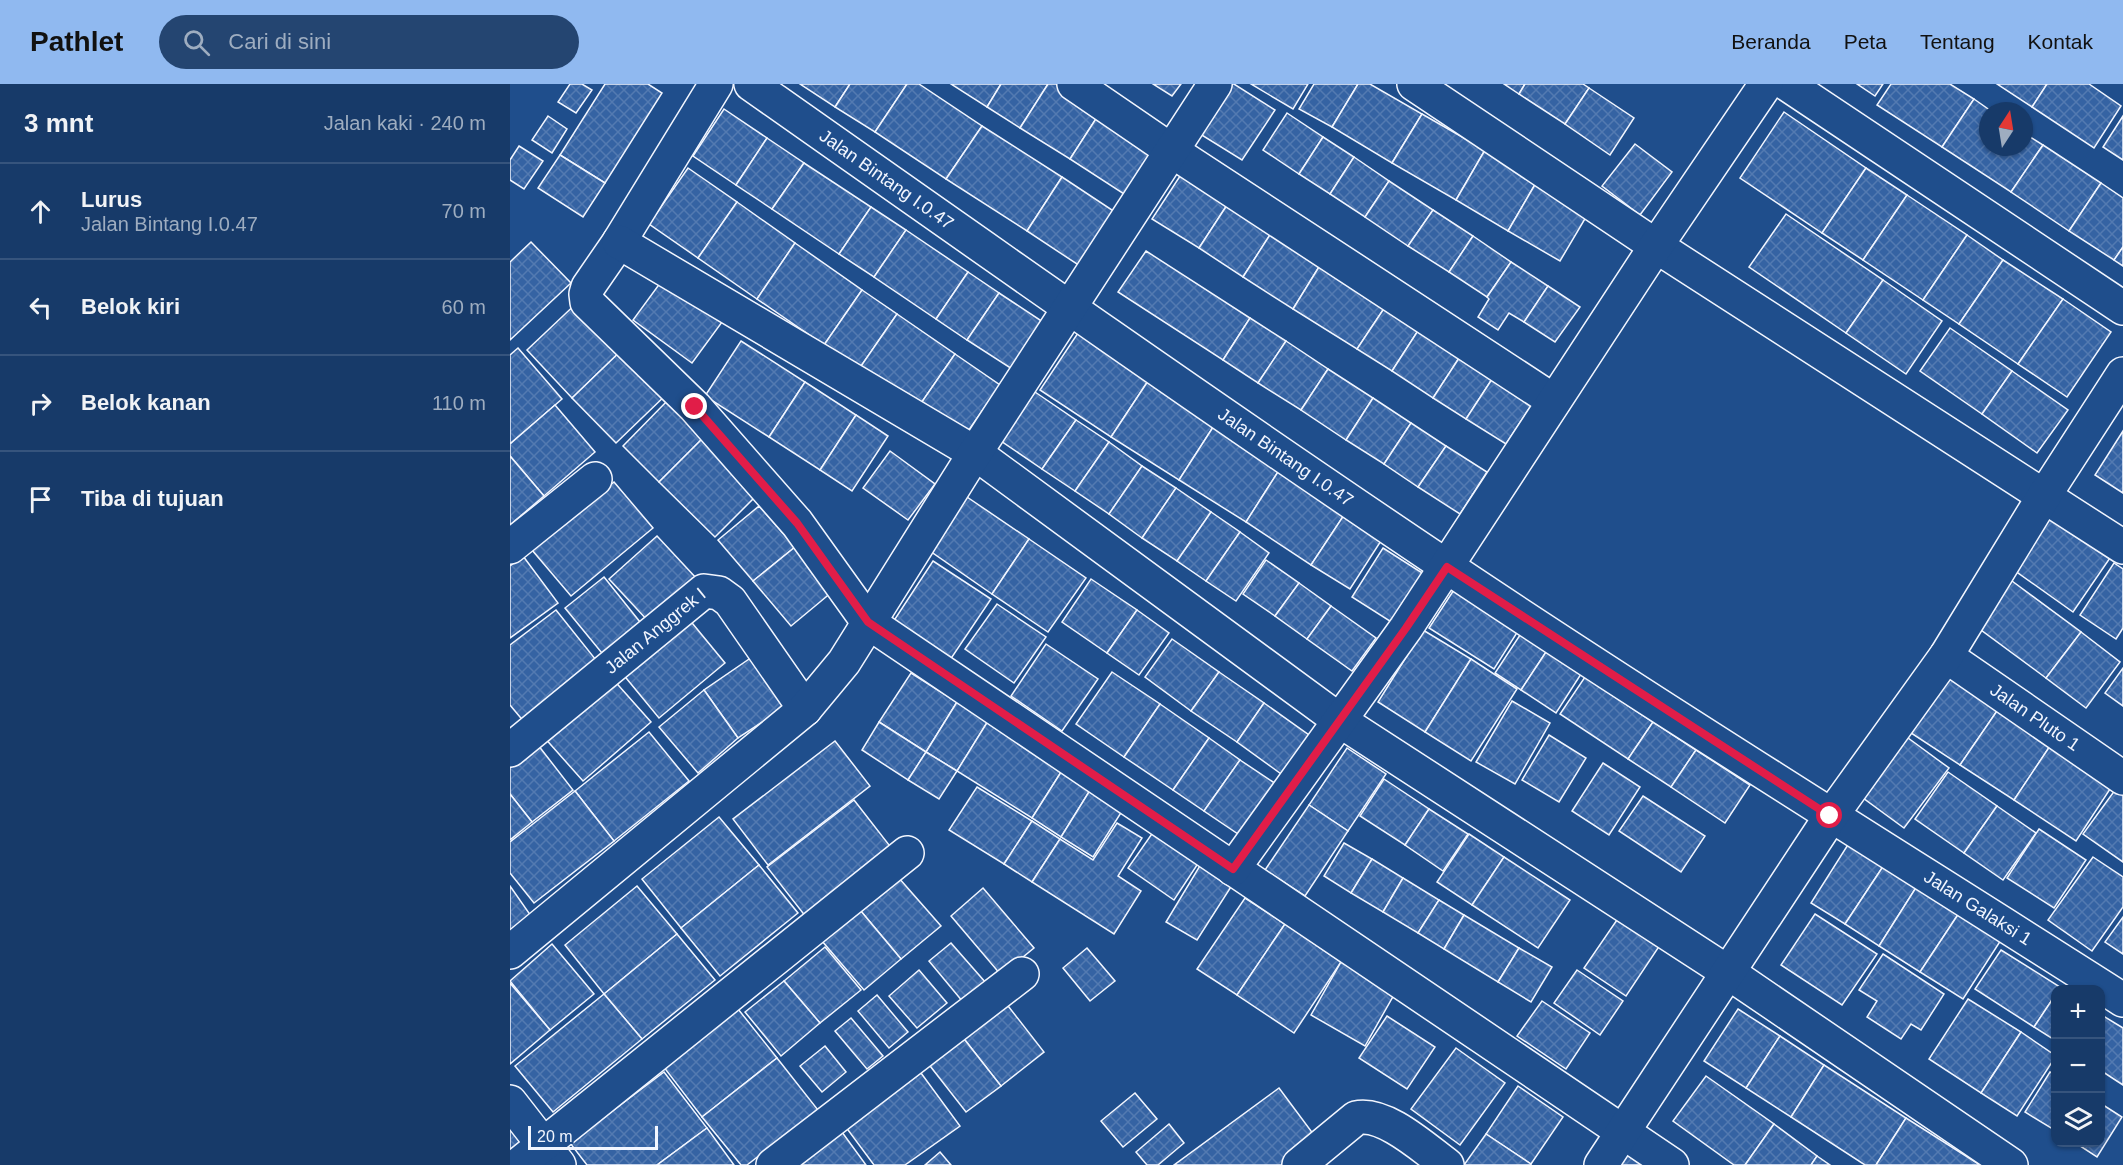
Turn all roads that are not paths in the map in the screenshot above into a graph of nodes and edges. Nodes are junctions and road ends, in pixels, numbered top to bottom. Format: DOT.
graph roads {
  1 [pos="716,84"];
  2 [pos="751,84"];
  3 [pos="1074,84"];
  4 [pos="1215,84"];
  5 [pos="1414,84"];
  6 [pos="1766,84"];
  7 [pos="1787,84"];
  8 [pos="1172,151"];
  9 [pos="619,242"];
  10 [pos="1656,246"];
  11 [pos="2123,308"];
  12 [pos="1070,309"];
  13 [pos="2123,374"];
  14 [pos="1554,401"];
  15 [pos="975,453"];
  16 [pos="595,479"];
  17 [pos="2044,496"];
  18 [pos="510,547"];
  19 [pos="2123,547"];
  20 [pos="1447,567"];
  21 [pos="868,622"];
  22 [pos="1946,656"];
  23 [pos="805,709"];
  24 [pos="1339,720"];
  25 [pos="510,750"];
  26 [pos="2123,778"];
  27 [pos="1830,816"];
  28 [pos="907,854"];
  29 [pos="1233,869"];
  30 [pos="510,952"];
  31 [pos="1729,973"];
  32 [pos="1022,974"];
  33 [pos="2123,1000"];
  34 [pos="510,1102"];
  35 [pos="1623,1131"];
  36 [pos="540,1158"];
  37 [pos="773,1165"];
  38 [pos="1299,1165"];
  39 [pos="1447,1165"];
  40 [pos="1601,1165"];
  41 [pos="1672,1165"];
  42 [pos="2011,1165"];
  1 -- 9 [label="street"];
  2 -- 12 [label="street, Jalan Bintang I.0.47"];
  3 -- 8 [label="street"];
  4 -- 8 [label="street"];
  5 -- 10 [label="street"];
  6 -- 10 [label="street"];
  7 -- 11 [label="street"];
  8 -- 12 [label="street"];
  8 -- 14 [label="street"];
  9 -- 15 [label="street"];
  9 -- 21 [label="street"];
  10 -- 14 [label="street"];
  10 -- 17 [label="street"];
  12 -- 15 [label="street"];
  12 -- 20 [label="street, Jalan Bintang I.0.47"];
  13 -- 17 [label="street"];
  14 -- 20 [label="street"];
  15 -- 21 [label="street"];
  15 -- 24 [label="street"];
  16 -- 18 [label="street"];
  17 -- 19 [label="street"];
  17 -- 22 [label="street"];
  20 -- 24 [label="street"];
  20 -- 27 [label="street, Jalan Bintang I.0.47"];
  21 -- 23 [label="street"];
  21 -- 29 [label="street"];
  22 -- 26 [label="street, Jalan Pluto 1"];
  22 -- 27 [label="street"];
  23 -- 25 [label="street, Jalan Anggrek I"];
  23 -- 30 [label="street"];
  24 -- 29 [label="street"];
  24 -- 31 [label="street"];
  27 -- 31 [label="street"];
  27 -- 33 [label="street, Jalan Galaksi 1"];
  28 -- 36 [label="street"];
  29 -- 35 [label="street"];
  31 -- 35 [label="street"];
  31 -- 42 [label="street"];
  32 -- 37 [label="street"];
  34 -- 36 [label="street"];
  35 -- 40 [label="street"];
  35 -- 41 [label="street"];
  38 -- 39 [label="street"];
}
